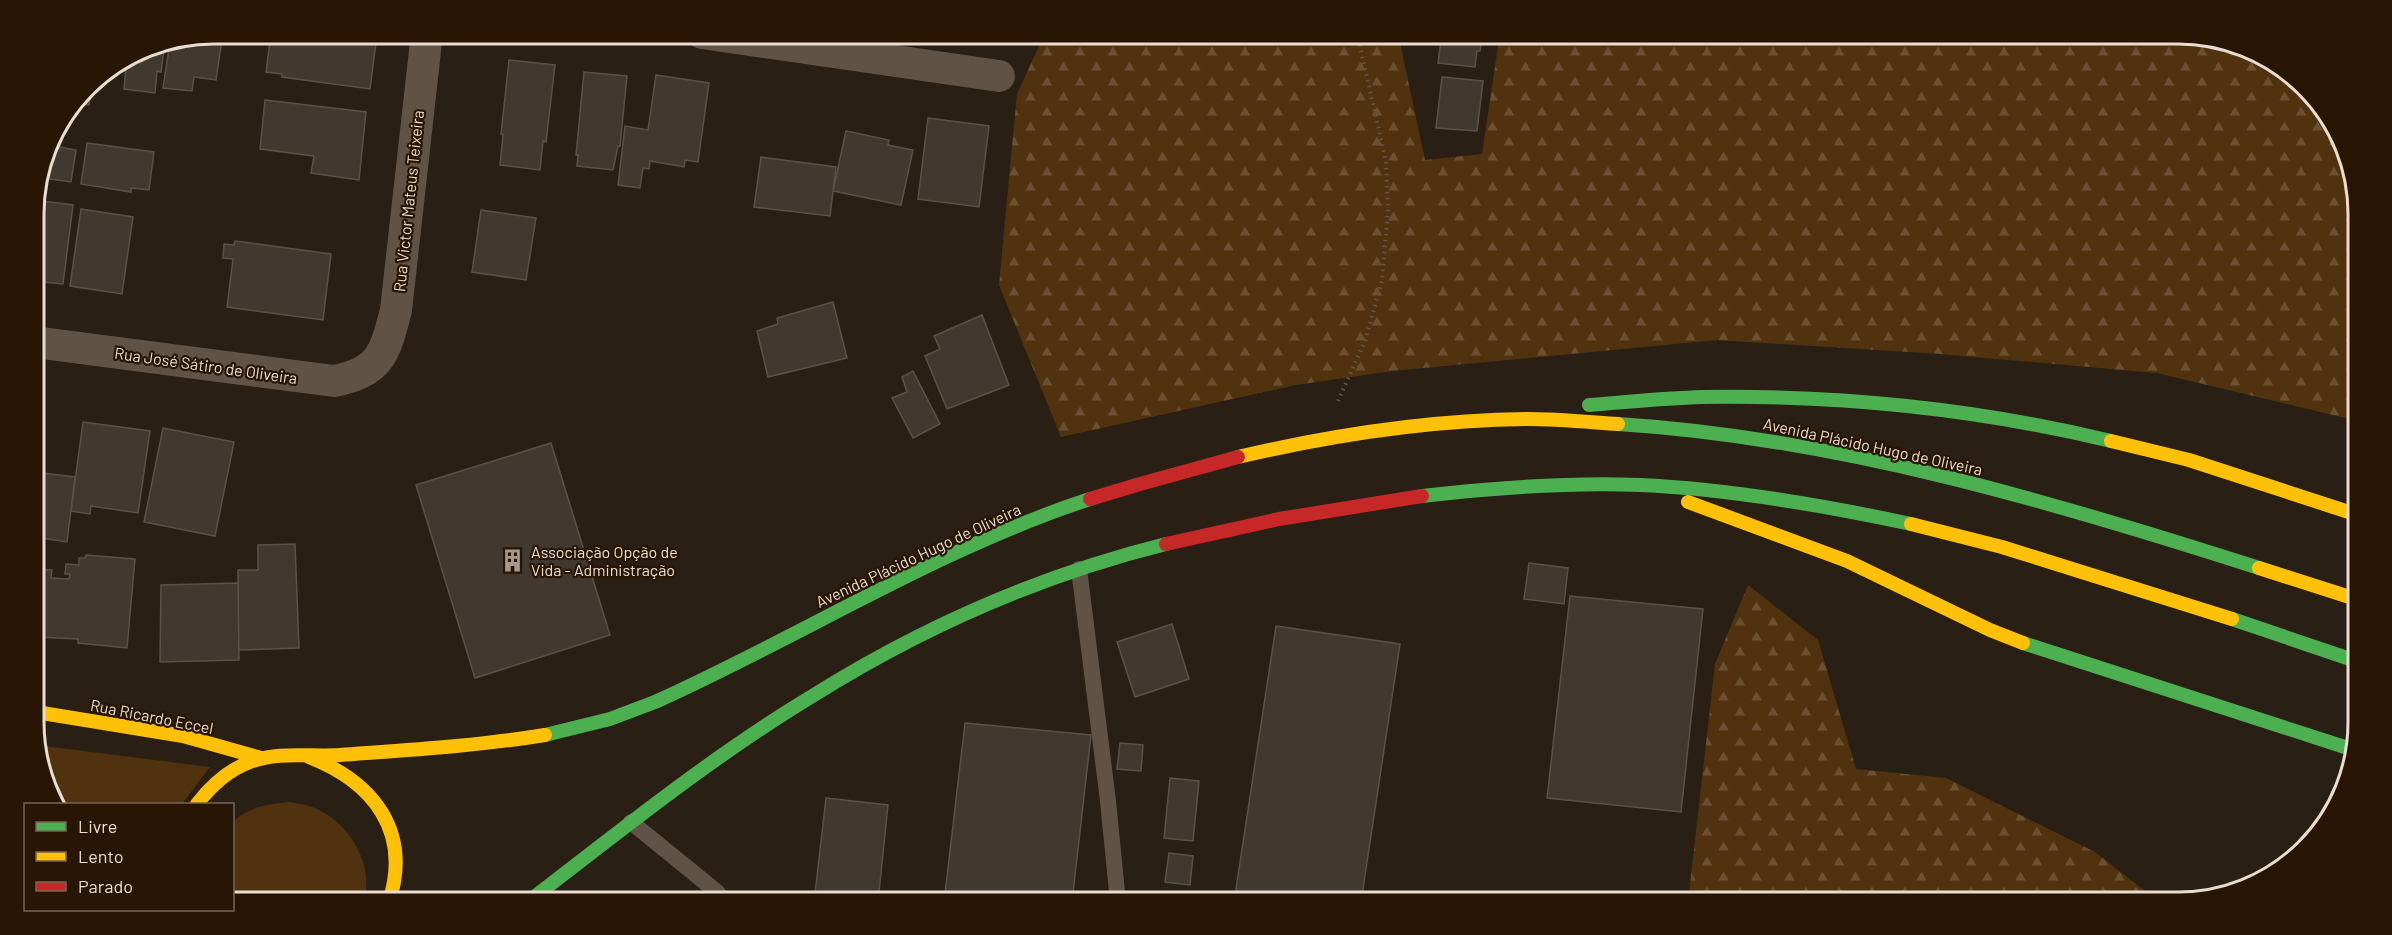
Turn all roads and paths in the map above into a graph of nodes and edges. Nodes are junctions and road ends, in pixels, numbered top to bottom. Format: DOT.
graph roads {
  1 [pos="426,44"];
  2 [pos="778,44"];
  3 [pos="1359,44"];
  4 [pos="999,76"];
  5 [pos="44,343"];
  6 [pos="374,366"];
  7 [pos="1521,418"];
  8 [pos="1320,440"];
  9 [pos="1641,485"];
  10 [pos="2348,512"];
  11 [pos="1079,569"];
  12 [pos="2348,597"];
  13 [pos="2348,658"];
  14 [pos="43,713"];
  15 [pos="2346,747"];
  16 [pos="309,757"];
  17 [pos="261,758"];
  18 [pos="198,803"];
  19 [pos="631,822"];
  20 [pos="392,892"];
  21 [pos="541,892"];
  22 [pos="717,892"];
  23 [pos="1117,892"];
  1 -- 6 [label="street, Rua Victor Mateus Teixeira"];
  2 -- 4 [label="street"];
  3 -- 8 [label="path"];
  5 -- 6 [label="street, Rua José Sátiro de Oliveira"];
  7 -- 8 [label="main road, Avenida Plácido Hugo de Oliveira"];
  7 -- 10 [label="main road"];
  7 -- 12 [label="main road, Avenida Plácido Hugo de Oliveira"];
  8 -- 16 [label="main road, Avenida Plácido Hugo de Oliveira"];
  9 -- 11 [label="main road"];
  9 -- 13 [label="main road"];
  9 -- 15 [label="main road"];
  11 -- 19 [label="main road"];
  11 -- 23 [label="lane"];
  14 -- 17 [label="main road, Rua Ricardo Eccel"];
  16 -- 17 [label="main road, Avenida Plácido Hugo de Oliveira"];
  16 -- 20 [label="main road"];
  17 -- 18 [label="main road"];
  19 -- 21 [label="main road"];
  19 -- 22 [label="lane"];
}
